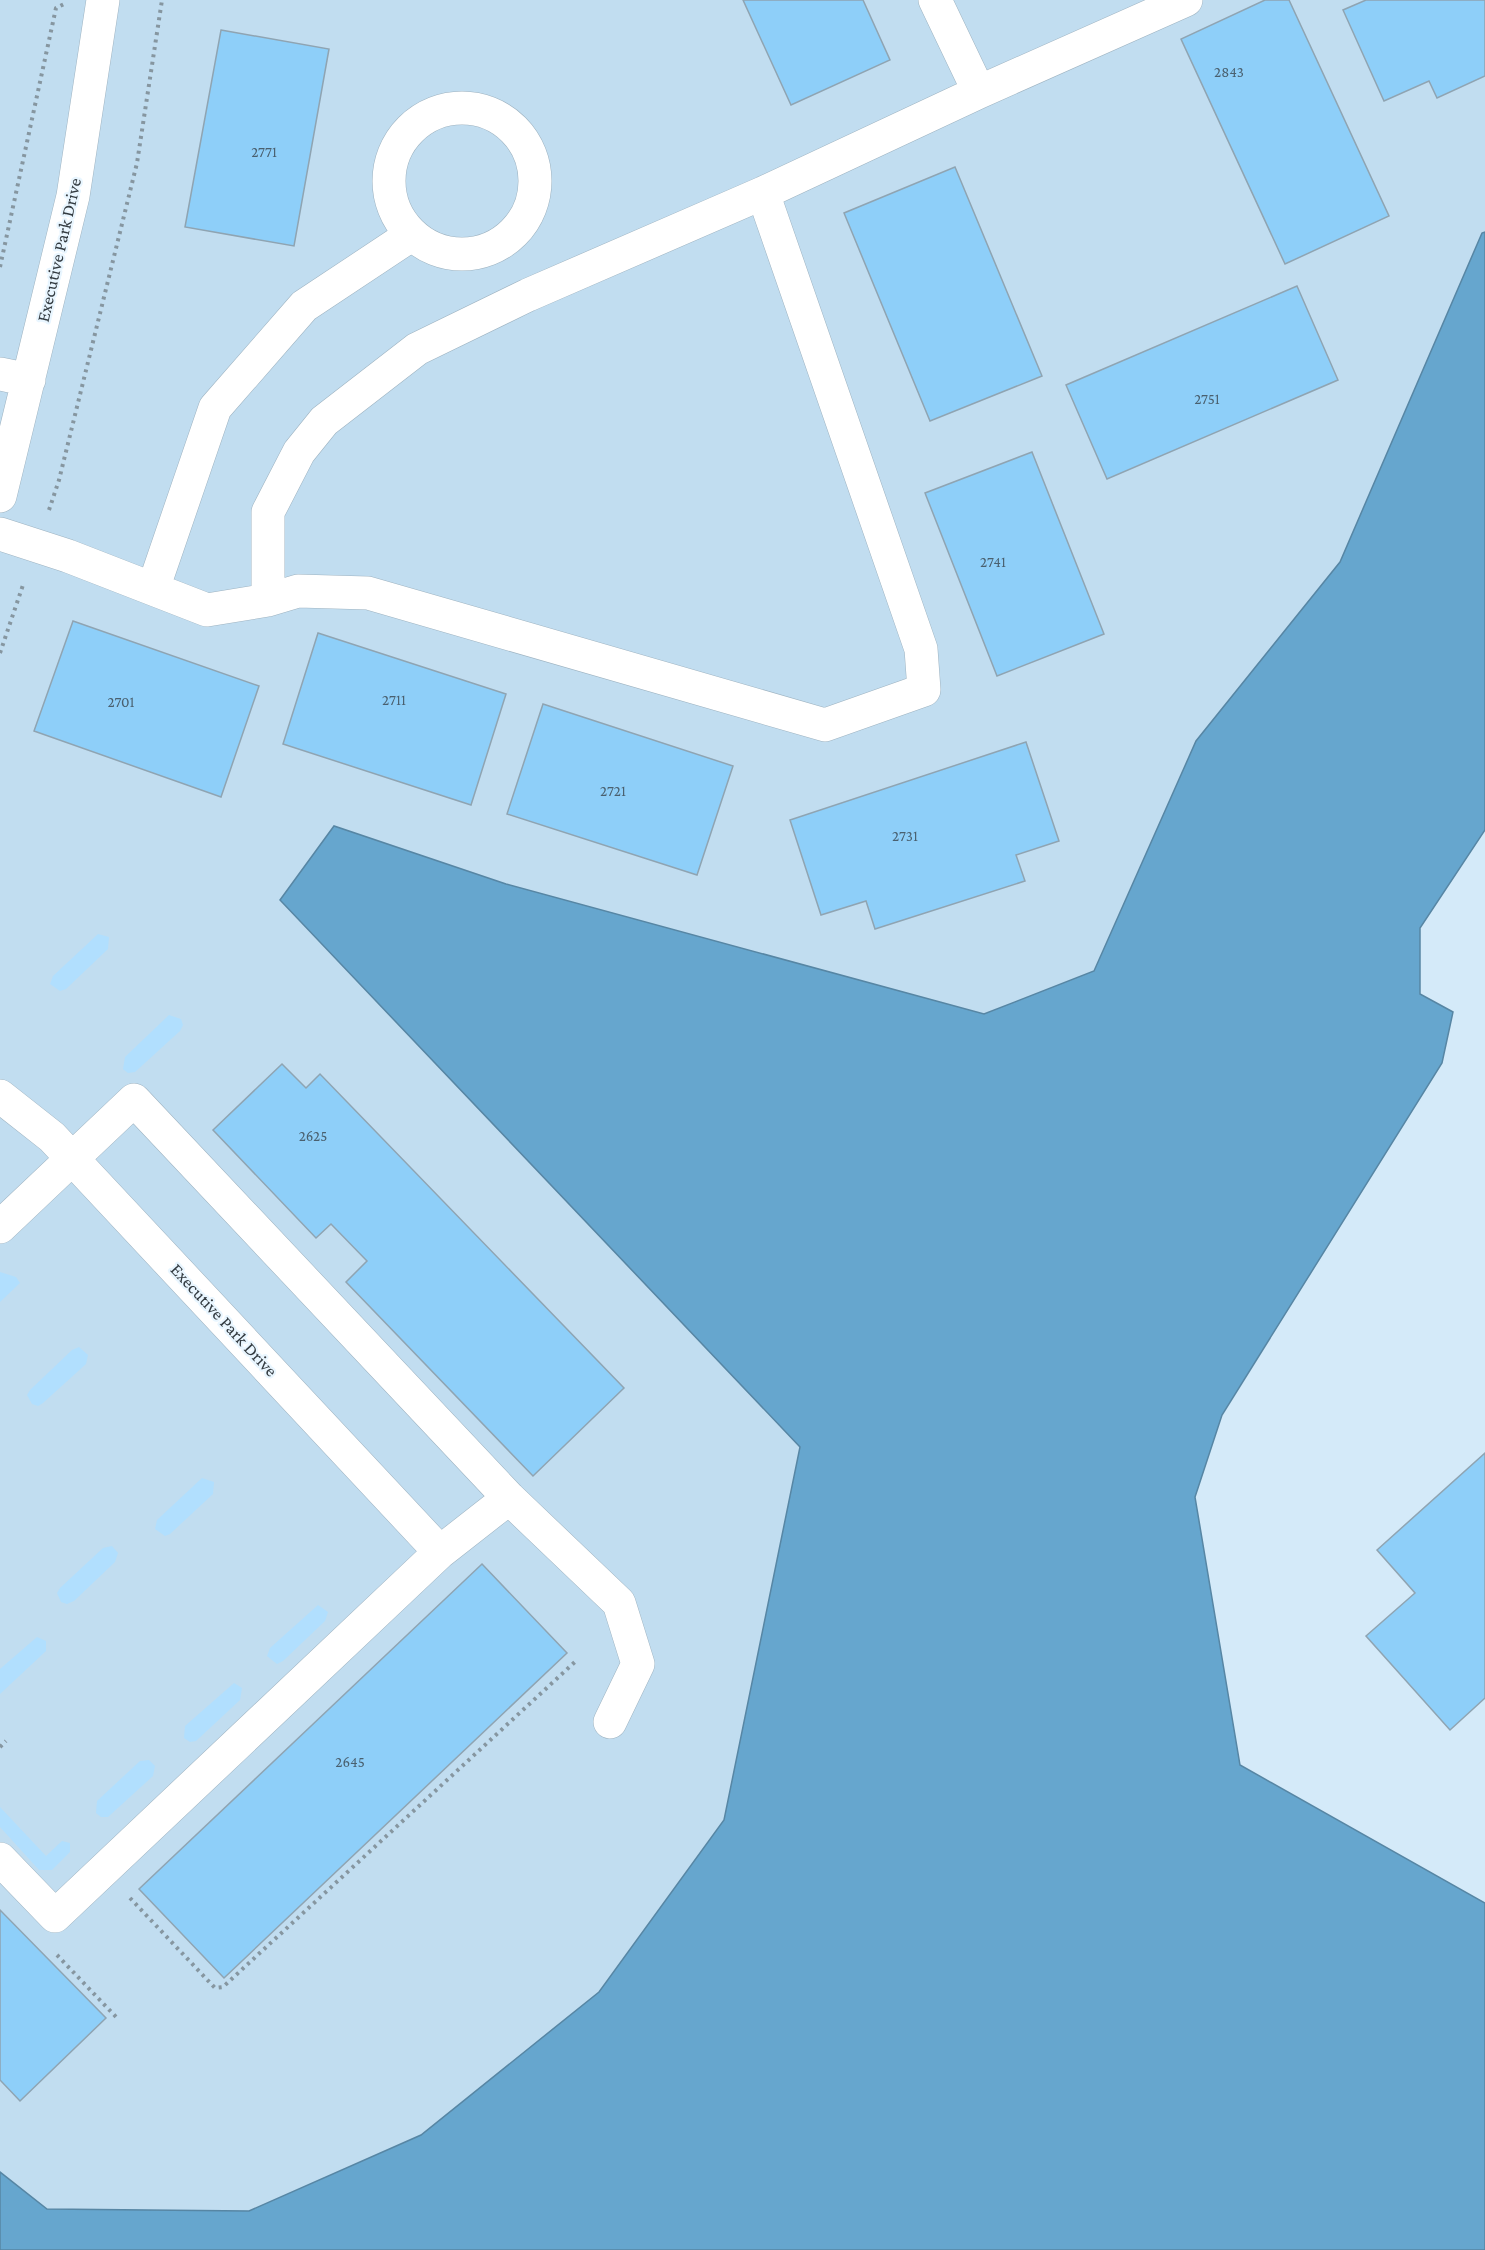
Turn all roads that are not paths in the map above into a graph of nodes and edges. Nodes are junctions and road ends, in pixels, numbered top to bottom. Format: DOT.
graph roads {
  1 [pos="103,0"];
  2 [pos="935,0"];
  3 [pos="1186,0"];
  4 [pos="979,92"];
  5 [pos="763,193"];
  6 [pos="411,235"];
  7 [pos="15,377"];
  8 [pos="0,496"];
  9 [pos="0,534"];
  10 [pos="153,589"];
  11 [pos="268,600"];
  12 [pos="0,1096"];
  13 [pos="73,1159"];
  14 [pos="0,1227"];
  15 [pos="509,1498"];
  16 [pos="440,1552"];
  17 [pos="610,1722"];
  18 [pos="0,1859"];
  1 -- 7 [label="street, Executive Park Drive"];
  2 -- 4 [label="street"];
  3 -- 4 [label="street"];
  4 -- 5 [label="street"];
  5 -- 11 [label="street"];
  5 -- 11 [label="street"];
  6 -- 6 [label="street"];
  6 -- 10 [label="street"];
  7 -- 8 [label="street, Executive Park Drive"];
  9 -- 10 [label="street"];
  10 -- 11 [label="street"];
  12 -- 13 [label="street, Executive Park Drive"];
  13 -- 14 [label="street"];
  13 -- 15 [label="street"];
  13 -- 16 [label="street, Executive Park Drive"];
  15 -- 16 [label="street"];
  15 -- 17 [label="street"];
  16 -- 18 [label="street"];
}
